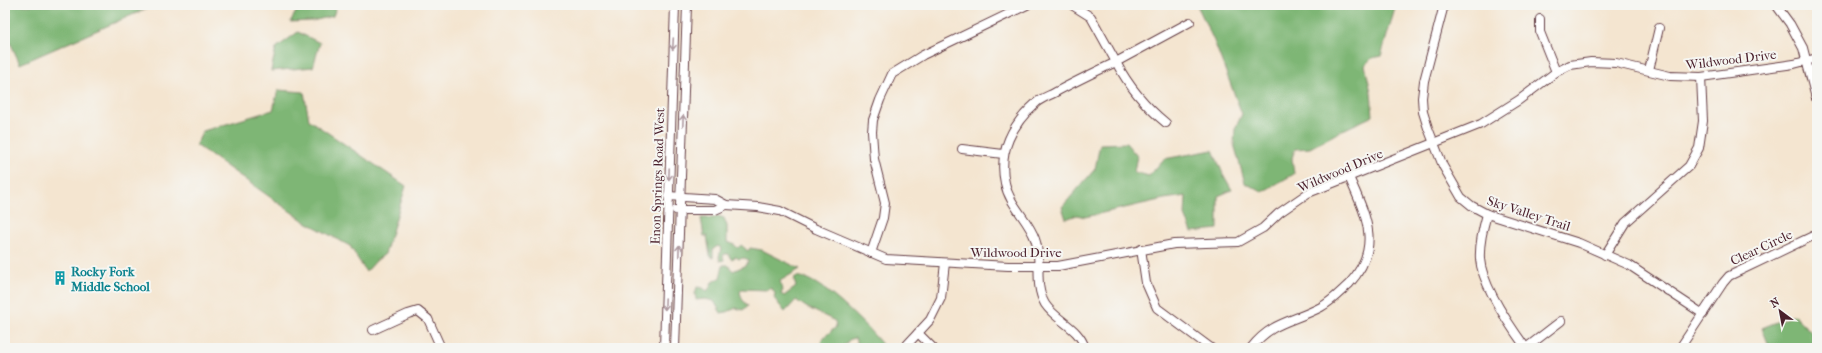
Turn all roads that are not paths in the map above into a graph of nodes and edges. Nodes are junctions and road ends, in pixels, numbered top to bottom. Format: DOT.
graph roads {
  1 [pos="675,5"];
  2 [pos="687,5"];
  3 [pos="1027,5"];
  4 [pos="1072,5"];
  5 [pos="1444,5"];
  6 [pos="1776,5"];
  7 [pos="1540,19"];
  8 [pos="1190,22"];
  9 [pos="1659,28"];
  10 [pos="1817,58"];
  11 [pos="1807,61"];
  12 [pos="1116,62"];
  13 [pos="1648,70"];
  14 [pos="1556,72"];
  15 [pos="1701,77"];
  16 [pos="1817,102"];
  17 [pos="1166,123"];
  18 [pos="1434,142"];
  19 [pos="962,149"];
  20 [pos="1003,154"];
  21 [pos="1349,177"];
  22 [pos="668,196"];
  23 [pos="680,197"];
  24 [pos="726,205"];
  25 [pos="668,210"];
  26 [pos="680,210"];
  27 [pos="1487,214"];
  28 [pos="1817,234"];
  29 [pos="1141,249"];
  30 [pos="871,253"];
  31 [pos="1606,255"];
  32 [pos="945,263"];
  33 [pos="1038,266"];
  34 [pos="1703,314"];
  35 [pos="1561,321"];
  36 [pos="374,330"];
  37 [pos="918,333"];
  38 [pos="441,348"];
  39 [pos="664,348"];
  40 [pos="675,348"];
  41 [pos="904,348"];
  42 [pos="933,348"];
  43 [pos="1084,348"];
  44 [pos="1212,348"];
  45 [pos="1251,348"];
  46 [pos="1526,348"];
  47 [pos="1680,348"];
  1 -- 22 [label="street, Enon Springs Road West, one-way"];
  23 -- 2 [label="street, one-way"];
  3 -- 30 [label="street"];
  4 -- 12 [label="street"];
  5 -- 18 [label="street, Sky Valley Trail"];
  6 -- 11 [label="street"];
  7 -- 14 [label="street"];
  8 -- 12 [label="street"];
  9 -- 13 [label="street"];
  10 -- 11 [label="street, Wildwood Drive"];
  11 -- 15 [label="street, Wildwood Drive"];
  11 -- 16 [label="street"];
  12 -- 17 [label="street"];
  12 -- 20 [label="street"];
  13 -- 14 [label="street, Wildwood Drive"];
  13 -- 15 [label="street, Wildwood Drive"];
  14 -- 18 [label="street, Wildwood Drive"];
  15 -- 31 [label="street"];
  18 -- 21 [label="street, Wildwood Drive"];
  18 -- 27 [label="street, Sky Valley Trail"];
  19 -- 20 [label="street"];
  20 -- 33 [label="street"];
  21 -- 29 [label="street, Wildwood Drive"];
  21 -- 45 [label="street"];
  22 -- 23 [label="street, Wildwood Drive"];
  22 -- 25 [label="street, Enon Springs Road West"];
  23 -- 24 [label="street, Wildwood Drive"];
  23 -- 26 [label="street"];
  24 -- 26 [label="street, Wildwood Drive"];
  24 -- 30 [label="street, Wildwood Drive"];
  25 -- 26 [label="street, Wildwood Drive"];
  25 -- 39 [label="street, Enon Springs Road West, one-way"];
  40 -- 26 [label="street, one-way"];
  27 -- 31 [label="street, Sky Valley Trail"];
  27 -- 46 [label="street"];
  28 -- 34 [label="street, Clear Circle"];
  29 -- 33 [label="street, Wildwood Drive"];
  29 -- 44 [label="street"];
  30 -- 32 [label="street, Wildwood Drive"];
  31 -- 34 [label="street, Sky Valley Trail"];
  32 -- 33 [label="street, Wildwood Drive"];
  32 -- 37 [label="street"];
  33 -- 43 [label="street"];
  34 -- 47 [label="street, Clear Circle"];
  35 -- 46 [label="street"];
  36 -- 38 [label="street"];
  37 -- 41 [label="street"];
  37 -- 42 [label="street"];
}
